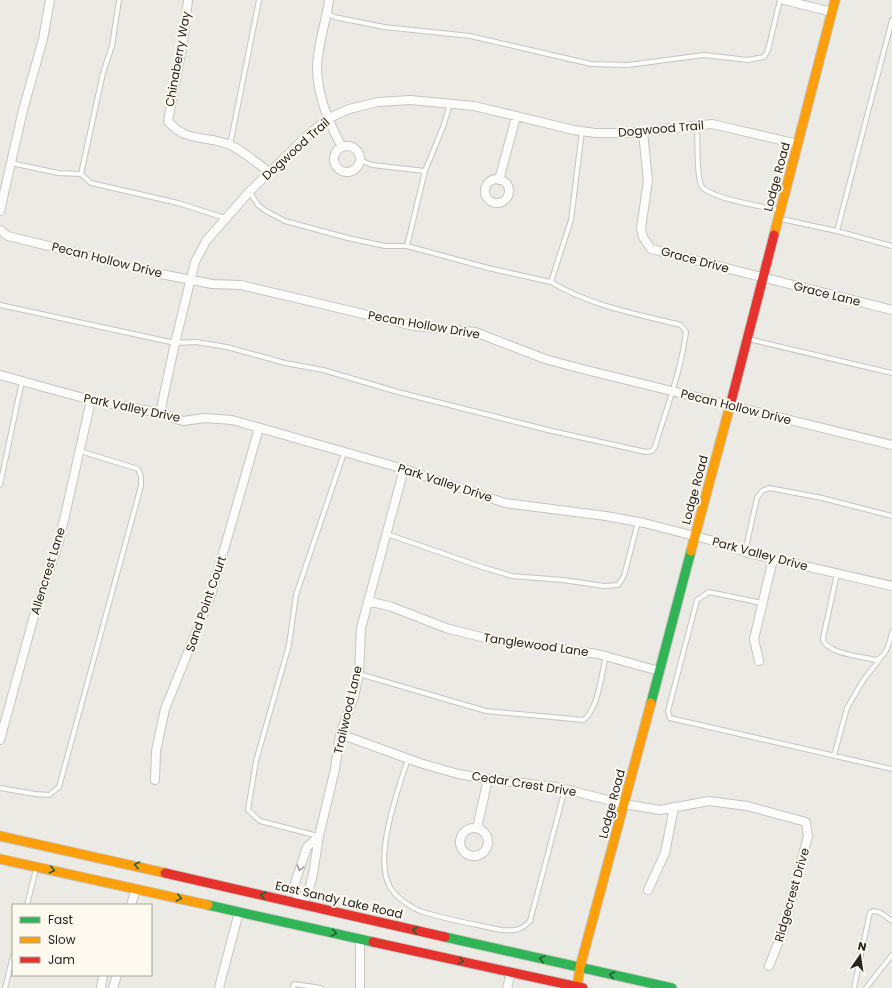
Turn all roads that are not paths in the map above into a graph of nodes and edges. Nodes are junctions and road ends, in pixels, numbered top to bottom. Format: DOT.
graph roads {
  1 [pos="50,0"];
  2 [pos="119,0"];
  3 [pos="188,0"];
  4 [pos="259,0"];
  5 [pos="328,0"];
  6 [pos="780,0"];
  7 [pos="784,0"];
  8 [pos="835,0"];
  9 [pos="832,12"];
  10 [pos="327,13"];
  11 [pos="892,20"];
  12 [pos="450,103"];
  13 [pos="516,116"];
  14 [pos="327,119"];
  15 [pos="697,125"];
  16 [pos="582,131"];
  17 [pos="643,132"];
  18 [pos="798,144"];
  19 [pos="230,145"];
  20 [pos="342,147"];
  21 [pos="360,160"];
  22 [pos="11,163"];
  23 [pos="269,172"];
  24 [pos="425,172"];
  25 [pos="81,174"];
  26 [pos="499,180"];
  27 [pos="250,192"];
  28 [pos="0,211"];
  29 [pos="779,214"];
  30 [pos="225,218"];
  31 [pos="0,230"];
  32 [pos="837,231"];
  33 [pos="407,246"];
  34 [pos="892,246"];
  35 [pos="763,278"];
  36 [pos="190,280"];
  37 [pos="551,282"];
  38 [pos="0,305"];
  39 [pos="892,310"];
  40 [pos="747,339"];
  41 [pos="175,343"];
  42 [pos="892,373"];
  43 [pos="0,375"];
  44 [pos="22,381"];
  45 [pos="673,391"];
  46 [pos="91,400"];
  47 [pos="730,405"];
  48 [pos="160,413"];
  49 [pos="259,428"];
  50 [pos="892,445"];
  51 [pos="79,451"];
  52 [pos="344,453"];
  53 [pos="404,469"];
  54 [pos="0,485"];
  55 [pos="892,516"];
  56 [pos="638,522"];
  57 [pos="386,534"];
  58 [pos="694,537"];
  59 [pos="745,552"];
  60 [pos="773,559"];
  61 [pos="837,574"];
  62 [pos="892,586"];
  63 [pos="368,602"];
  64 [pos="763,603"];
  65 [pos="892,632"];
  66 [pos="606,656"];
  67 [pos="881,658"];
  68 [pos="759,661"];
  69 [pos="660,671"];
  70 [pos="359,674"];
  71 [pos="340,734"];
  72 [pos="0,740"];
  73 [pos="834,756"];
  74 [pos="408,759"];
  75 [pos="892,770"];
  76 [pos="155,780"];
  77 [pos="488,780"];
  78 [pos="0,788"];
  79 [pos="565,789"];
  80 [pos="624,804"];
  81 [pos="674,806"];
  82 [pos="806,822"];
  83 [pos="477,828"];
  84 [pos="0,836"];
  85 [pos="319,836"];
  86 [pos="0,859"];
  87 [pos="37,867"];
  88 [pos="136,889"];
  89 [pos="648,890"];
  90 [pos="26,904"];
  91 [pos="131,904"];
  92 [pos="239,912"];
  93 [pos="298,914"];
  94 [pos="892,920"];
  95 [pos="360,939"];
  96 [pos="892,955"];
  97 [pos="12,960"];
  98 [pos="769,966"];
  99 [pos="580,967"];
  100 [pos="511,973"];
  101 [pos="103,976"];
  102 [pos="116,976"];
  103 [pos="5,988"];
  104 [pos="101,988"];
  105 [pos="113,988"];
  106 [pos="219,988"];
  107 [pos="293,988"];
  108 [pos="321,988"];
  109 [pos="360,988"];
  110 [pos="507,988"];
  111 [pos="579,988"];
  112 [pos="672,988"];
  113 [pos="854,988"];
  114 [pos="866,988"];
  1 -- 22 [label="street"];
  2 -- 25 [label="lane"];
  3 -- 19 [label="street, Chinaberry Way"];
  4 -- 19 [label="lane"];
  5 -- 10 [label="street"];
  6 -- 10 [label="lane"];
  7 -- 9 [label="street"];
  8 -- 9 [label="main road, Lodge Road"];
  9 -- 18 [label="main road, Lodge Road"];
  10 -- 14 [label="street"];
  11 -- 32 [label="lane"];
  12 -- 13 [label="street, Dogwood Trail"];
  12 -- 14 [label="street, Dogwood Trail"];
  12 -- 24 [label="lane"];
  13 -- 16 [label="street, Dogwood Trail"];
  13 -- 26 [label="street"];
  14 -- 20 [label="street"];
  14 -- 23 [label="street, Dogwood Trail"];
  15 -- 17 [label="street, Dogwood Trail"];
  15 -- 18 [label="street, Dogwood Trail"];
  15 -- 29 [label="lane"];
  16 -- 17 [label="street, Dogwood Trail"];
  16 -- 37 [label="lane"];
  17 -- 35 [label="street, Grace Drive"];
  18 -- 29 [label="main road, Lodge Road"];
  19 -- 23 [label="street, Chinaberry Way"];
  20 -- 21 [label="street"];
  20 -- 21 [label="street"];
  21 -- 24 [label="lane"];
  22 -- 25 [label="lane"];
  22 -- 28 [label="street"];
  23 -- 27 [label="street, Dogwood Trail"];
  24 -- 33 [label="lane"];
  25 -- 30 [label="lane"];
  27 -- 30 [label="street, Dogwood Trail"];
  27 -- 33 [label="lane"];
  29 -- 32 [label="lane"];
  29 -- 35 [label="main road, Lodge Road"];
  30 -- 36 [label="street, Dogwood Trail"];
  31 -- 36 [label="street, Pecan Hollow Drive"];
  32 -- 34 [label="lane"];
  33 -- 37 [label="lane"];
  35 -- 39 [label="street, Grace Lane"];
  35 -- 40 [label="main road, Lodge Road"];
  36 -- 41 [label="street, Dogwood Trail"];
  36 -- 45 [label="street, Pecan Hollow Drive"];
  37 -- 45 [label="lane"];
  38 -- 41 [label="lane"];
  40 -- 42 [label="lane"];
  40 -- 47 [label="main road, Lodge Road"];
  41 -- 45 [label="lane"];
  41 -- 48 [label="street, Dogwood Trail"];
  43 -- 44 [label="street, Park Valley Drive"];
  44 -- 46 [label="street, Park Valley Drive"];
  44 -- 54 [label="lane"];
  45 -- 47 [label="street, Pecan Hollow Drive"];
  46 -- 48 [label="street, Park Valley Drive"];
  46 -- 51 [label="street, Allencrest Lane"];
  47 -- 50 [label="street, Pecan Hollow Drive"];
  47 -- 58 [label="main road, Lodge Road"];
  48 -- 49 [label="street, Park Valley Drive"];
  49 -- 52 [label="street, Park Valley Drive"];
  49 -- 76 [label="street, Sand Point Court"];
  51 -- 72 [label="street, Allencrest Lane"];
  51 -- 78 [label="lane"];
  52 -- 53 [label="street, Park Valley Drive"];
  52 -- 85 [label="lane"];
  53 -- 56 [label="street, Park Valley Drive"];
  53 -- 57 [label="street, Trailwood Lane"];
  55 -- 59 [label="lane"];
  56 -- 57 [label="lane"];
  56 -- 58 [label="street, Park Valley Drive"];
  57 -- 63 [label="street, Trailwood Lane"];
  58 -- 59 [label="street, Park Valley Drive"];
  58 -- 69 [label="main road, Lodge Road"];
  59 -- 60 [label="street, Park Valley Drive"];
  60 -- 61 [label="street, Park Valley Drive"];
  60 -- 64 [label="street"];
  61 -- 62 [label="street, Park Valley Drive"];
  61 -- 67 [label="lane"];
  63 -- 66 [label="street, Tanglewood Lane"];
  63 -- 70 [label="street, Trailwood Lane"];
  64 -- 68 [label="street"];
  64 -- 73 [label="lane"];
  65 -- 67 [label="lane"];
  66 -- 69 [label="street, Tanglewood Lane"];
  66 -- 70 [label="lane"];
  67 -- 73 [label="lane"];
  69 -- 80 [label="main road, Lodge Road"];
  70 -- 71 [label="street, Trailwood Lane"];
  71 -- 74 [label="street, Cedar Crest Drive"];
  71 -- 85 [label="street, Trailwood Lane"];
  73 -- 75 [label="lane"];
  74 -- 77 [label="street, Cedar Crest Drive"];
  74 -- 79 [label="lane"];
  77 -- 79 [label="street, Cedar Crest Drive"];
  77 -- 83 [label="street"];
  79 -- 80 [label="street, Cedar Crest Drive"];
  80 -- 81 [label="street, Cedar Crest Drive"];
  80 -- 99 [label="main road, Lodge Road"];
  81 -- 82 [label="street, Cedar Crest Drive"];
  81 -- 89 [label="street"];
  82 -- 98 [label="street, Ridgecrest Drive"];
  93 -- 84 [label="main road, East Sandy Lake Road, one-way"];
  85 -- 93 [label="street, Trailwood Lane"];
  85 -- 93 [label="street, Trailwood Lane, one-way"];
  86 -- 87 [label="main road, East Sandy Lake Road"];
  87 -- 88 [label="main road, East Sandy Lake Road, one-way"];
  87 -- 90 [label="lane"];
  88 -- 91 [label="street"];
  88 -- 92 [label="main road, East Sandy Lake Road, one-way"];
  92 -- 93 [label="main road, East Sandy Lake Road"];
  92 -- 106 [label="street"];
  93 -- 95 [label="main road, East Sandy Lake Road, one-way"];
  99 -- 93 [label="main road, East Sandy Lake Road, one-way"];
  94 -- 113 [label="lane"];
  95 -- 100 [label="main road, East Sandy Lake Road, one-way"];
  95 -- 109 [label="street"];
  96 -- 114 [label="lane"];
  97 -- 103 [label="lane"];
  99 -- 111 [label="main road, Lodge Road"];
  112 -- 99 [label="main road, East Sandy Lake Road, one-way"];
  100 -- 110 [label="street"];
  100 -- 111 [label="main road, East Sandy Lake Road"];
  101 -- 104 [label="street"];
  102 -- 105 [label="street"];
  107 -- 108 [label="lane"];
}
